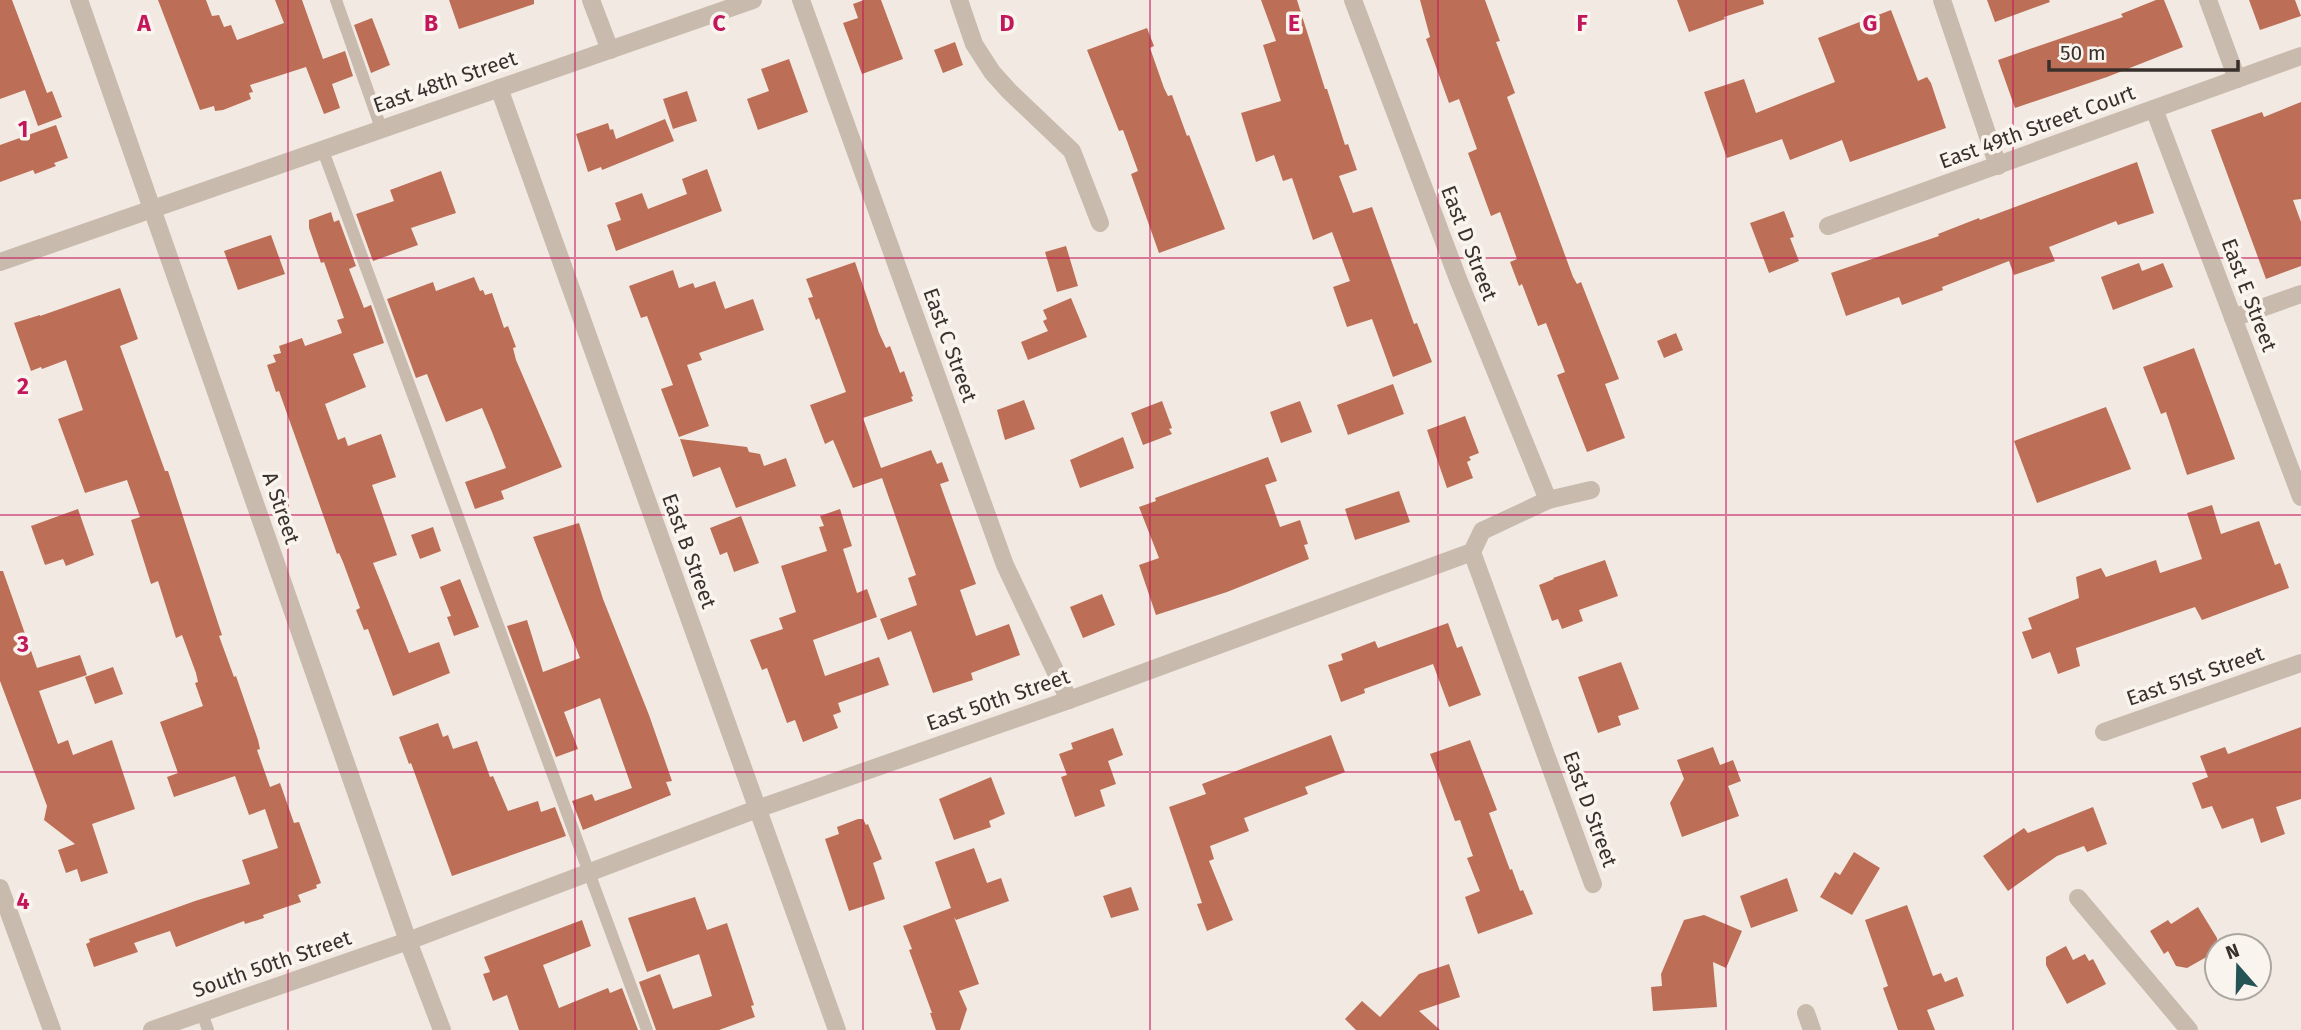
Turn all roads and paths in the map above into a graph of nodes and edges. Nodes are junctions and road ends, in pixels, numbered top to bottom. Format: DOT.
graph roads {
  1 [pos="79,0"];
  2 [pos="336,0"];
  3 [pos="591,0"];
  4 [pos="753,0"];
  5 [pos="801,0"];
  6 [pos="959,0"];
  7 [pos="1353,0"];
  8 [pos="1942,0"];
  9 [pos="2208,0"];
  10 [pos="610,50"];
  11 [pos="2301,56"];
  12 [pos="2237,79"];
  13 [pos="499,88"];
  14 [pos="2154,109"];
  15 [pos="381,128"];
  16 [pos="322,148"];
  17 [pos="1998,166"];
  18 [pos="152,209"];
  19 [pos="1100,223"];
  20 [pos="1828,226"];
  21 [pos="0,262"];
  22 [pos="2301,294"];
  23 [pos="2233,318"];
  24 [pos="1591,490"];
  25 [pos="2301,497"];
  26 [pos="1548,500"];
  27 [pos="1472,552"];
  28 [pos="2301,663"];
  29 [pos="1069,700"];
  30 [pos="2104,732"];
  31 [pos="757,809"];
  32 [pos="589,872"];
  33 [pos="1593,884"];
  34 [pos="0,888"];
  35 [pos="2078,898"];
  36 [pos="408,941"];
  37 [pos="1806,1013"];
  38 [pos="205,1021"];
  39 [pos="52,1030"];
  40 [pos="152,1030"];
  41 [pos="442,1030"];
  42 [pos="647,1030"];
  43 [pos="837,1030"];
  44 [pos="1812,1030"];
  45 [pos="2189,1030"];
  1 -- 18 [label="street, A Street"];
  2 -- 15 [label="lane"];
  3 -- 10 [label="street"];
  4 -- 10 [label="street, East 48th Street"];
  5 -- 29 [label="street, East C Street"];
  6 -- 19 [label="street"];
  7 -- 26 [label="street, East D Street"];
  8 -- 17 [label="street"];
  9 -- 12 [label="street"];
  10 -- 13 [label="street, East 48th Street"];
  11 -- 12 [label="street, East 49th Street Court"];
  12 -- 14 [label="street, East 49th Street Court"];
  13 -- 15 [label="street, East 48th Street"];
  13 -- 31 [label="street, East B Street"];
  14 -- 17 [label="street, East 49th Street Court"];
  14 -- 23 [label="street, East E Street"];
  15 -- 16 [label="street, East 48th Street"];
  16 -- 18 [label="street, East 48th Street"];
  16 -- 32 [label="lane"];
  17 -- 20 [label="street, East 49th Street Court"];
  18 -- 21 [label="street, East 48th Street"];
  18 -- 36 [label="street, A Street"];
  22 -- 23 [label="street"];
  23 -- 25 [label="street, East E Street"];
  24 -- 26 [label="street"];
  26 -- 27 [label="street"];
  27 -- 29 [label="street, East 50th Street"];
  27 -- 33 [label="street, East D Street"];
  28 -- 30 [label="street, East 51st Street"];
  29 -- 31 [label="street, East 50th Street"];
  31 -- 32 [label="street, East 50th Street"];
  31 -- 43 [label="street, East B Street"];
  32 -- 36 [label="street, East 50th Street"];
  32 -- 42 [label="lane"];
  34 -- 39 [label="street"];
  35 -- 45 [label="street"];
  36 -- 38 [label="street, South 50th Street"];
  36 -- 41 [label="street, A Street"];
  37 -- 44 [label="street"];
  38 -- 40 [label="street, South 50th Street"];
}
